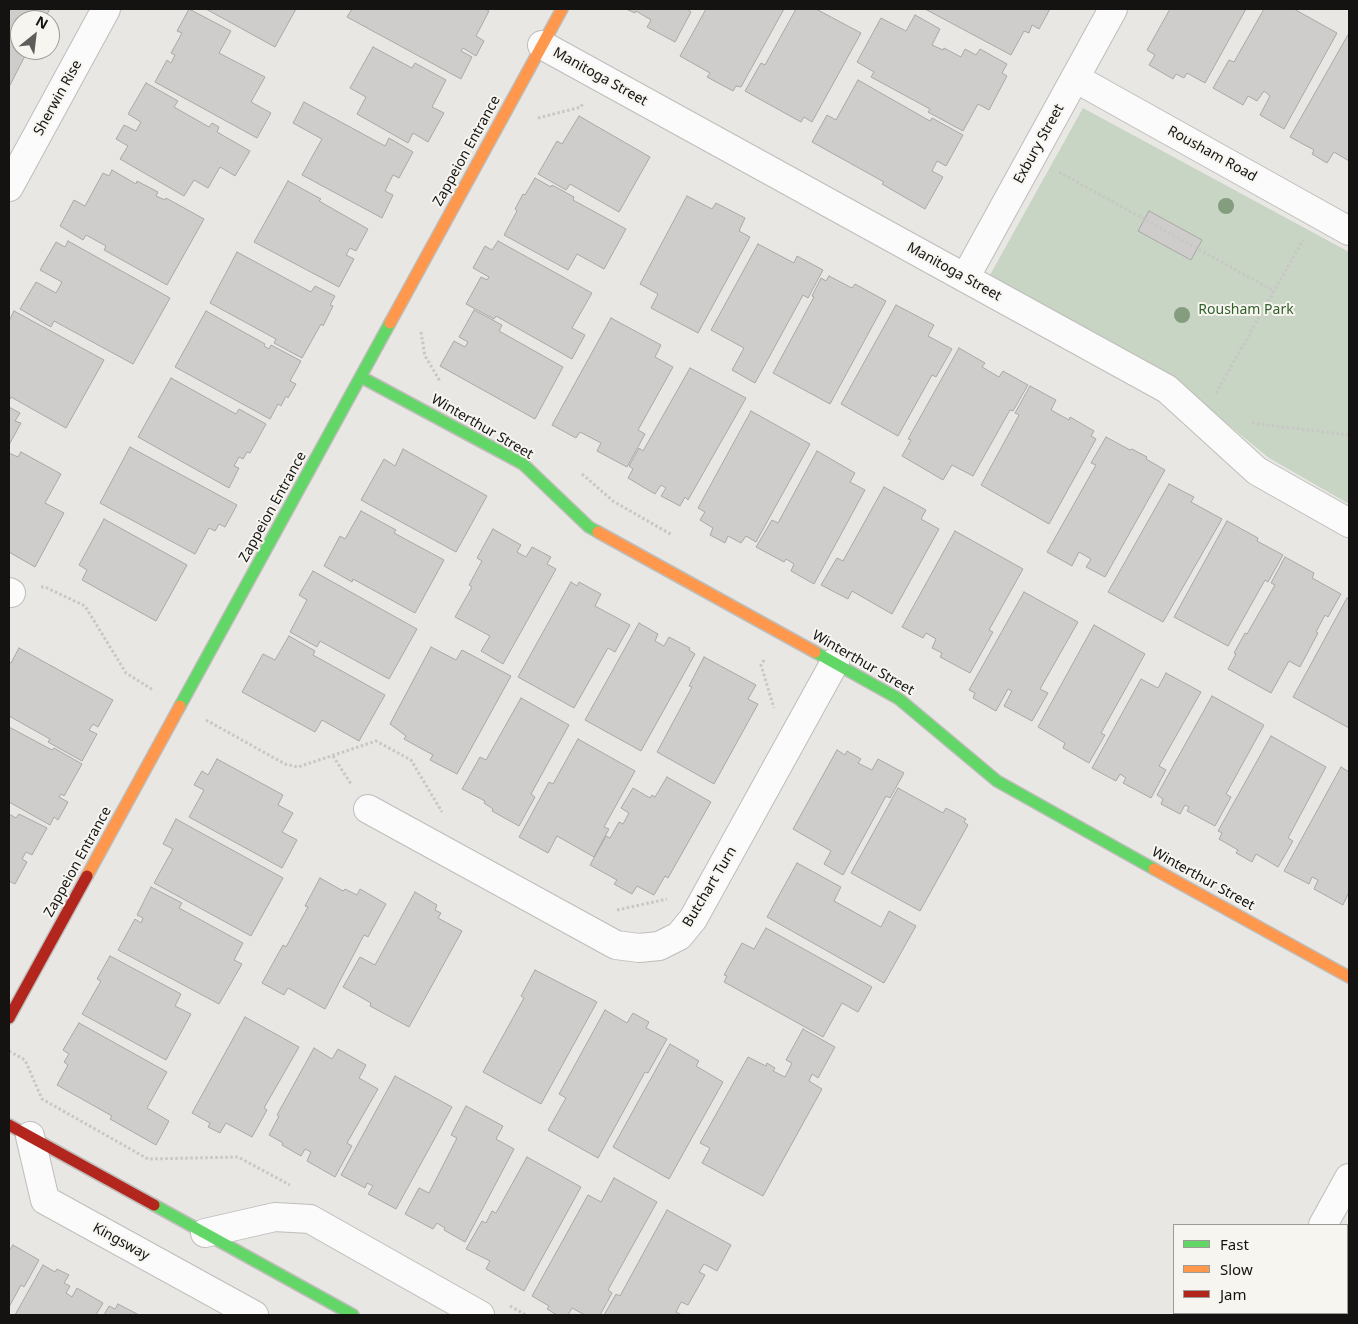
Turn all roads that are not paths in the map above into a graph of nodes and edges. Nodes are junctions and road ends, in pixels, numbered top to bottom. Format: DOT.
graph roads {
  1 [pos="106,9"];
  2 [pos="562,9"];
  3 [pos="1113,9"];
  4 [pos="542,45"];
  5 [pos="1075,78"];
  6 [pos="9,187"];
  7 [pos="1349,230"];
  8 [pos="965,278"];
  9 [pos="361,377"];
  10 [pos="1349,523"];
  11 [pos="835,662"];
  12 [pos="368,809"];
  13 [pos="1349,977"];
  14 [pos="9,1018"];
  15 [pos="19,1130"];
  16 [pos="1349,1178"];
  17 [pos="1324,1224"];
  18 [pos="205,1233"];
  19 [pos="342,1313"];
  20 [pos="254,1315"];
  21 [pos="480,1315"];
  1 -- 6 [label="street, Sherwin Rise"];
  2 -- 4 [label="street, Zappeion Entrance"];
  3 -- 5 [label="street, Exbury Street"];
  4 -- 8 [label="street, Manitoga Street"];
  4 -- 9 [label="street, Zappeion Entrance"];
  5 -- 7 [label="street, Rousham Road"];
  5 -- 8 [label="street, Exbury Street"];
  8 -- 10 [label="street, Manitoga Street"];
  9 -- 11 [label="street, Winterthur Street"];
  9 -- 14 [label="street, Zappeion Entrance"];
  11 -- 12 [label="street, Butchart Turn"];
  11 -- 13 [label="street, Winterthur Street"];
  15 -- 18 [label="street, Kingsway"];
  15 -- 20 [label="street, Kingsway"];
  16 -- 17 [label="street"];
  18 -- 19 [label="street, Kingsway"];
  18 -- 21 [label="street"];
}
